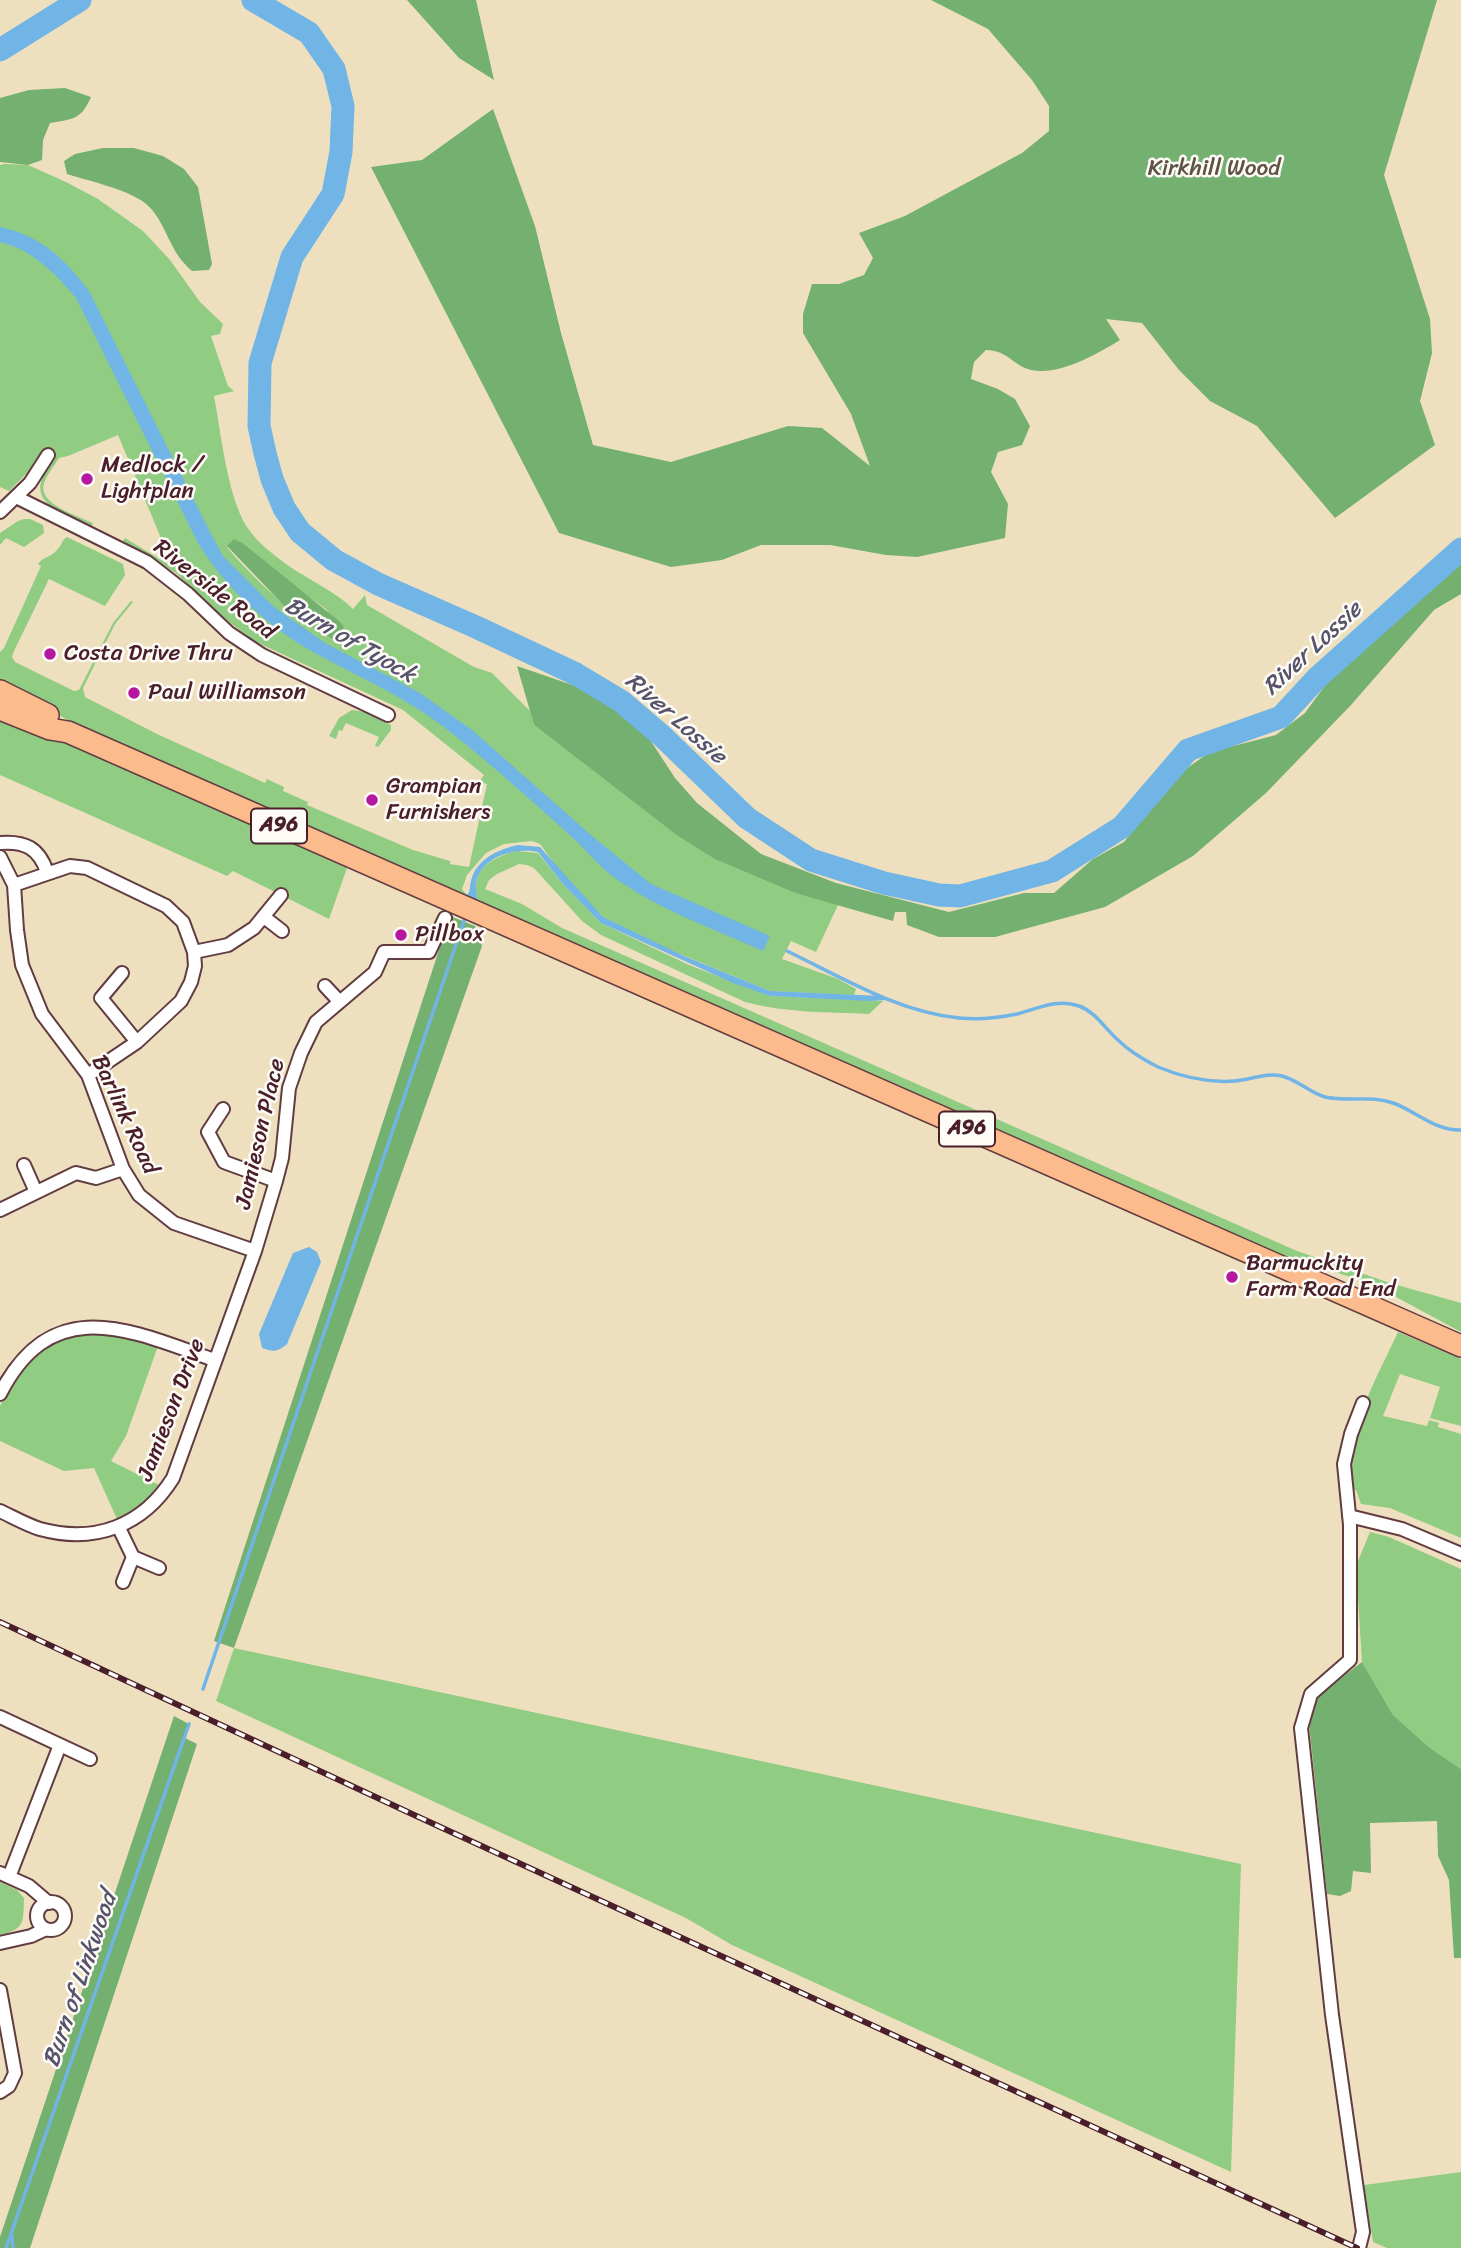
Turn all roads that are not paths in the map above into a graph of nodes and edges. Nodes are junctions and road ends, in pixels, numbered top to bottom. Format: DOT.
graph roads {
  1 [pos="48,455"];
  2 [pos="16,497"];
  3 [pos="0,512"];
  4 [pos="0,691"];
  5 [pos="0,709"];
  6 [pos="388,715"];
  7 [pos="68,732"];
  8 [pos="0,843"];
  9 [pos="0,857"];
  10 [pos="47,872"];
  11 [pos="14,885"];
  12 [pos="281,895"];
  13 [pos="460,912"];
  14 [pos="264,917"];
  15 [pos="282,931"];
  16 [pos="194,952"];
  17 [pos="122,973"];
  18 [pos="324,986"];
  19 [pos="340,1001"];
  20 [pos="137,1042"];
  21 [pos="88,1075"];
  22 [pos="223,1109"];
  23 [pos="24,1165"];
  24 [pos="123,1169"];
  25 [pos="276,1181"];
  26 [pos="36,1192"];
  27 [pos="0,1210"];
  28 [pos="255,1251"];
  29 [pos="1461,1346"];
  30 [pos="214,1360"];
  31 [pos="0,1394"];
  32 [pos="1363,1403"];
  33 [pos="0,1511"];
  34 [pos="1349,1516"];
  35 [pos="119,1528"];
  36 [pos="1461,1554"];
  37 [pos="133,1557"];
  38 [pos="159,1568"];
  39 [pos="123,1582"];
  40 [pos="0,1717"];
  41 [pos="60,1745"];
  42 [pos="90,1759"];
  43 [pos="4,1875"];
  44 [pos="49,1903"];
  45 [pos="46,1929"];
  46 [pos="0,1943"];
  47 [pos="0,1990"];
  48 [pos="0,2092"];
  49 [pos="1359,2248"];
  1 -- 2 [label="street"];
  2 -- 3 [label="street"];
  2 -- 6 [label="street, Riverside Road"];
  4 -- 7 [label="highway, A96"];
  5 -- 7 [label="highway, A96"];
  7 -- 13 [label="highway, A96"];
  8 -- 10 [label="street"];
  9 -- 11 [label="street, Barlink Road"];
  10 -- 11 [label="street"];
  10 -- 16 [label="street"];
  11 -- 21 [label="street, Barlink Road"];
  12 -- 14 [label="street"];
  13 -- 19 [label="street, Jamieson Place"];
  13 -- 29 [label="highway, A96"];
  14 -- 15 [label="street"];
  14 -- 16 [label="street"];
  16 -- 20 [label="street"];
  17 -- 20 [label="street"];
  18 -- 19 [label="street"];
  19 -- 25 [label="street, Jamieson Place"];
  20 -- 21 [label="street"];
  21 -- 24 [label="street, Barlink Road"];
  22 -- 25 [label="street"];
  23 -- 26 [label="street"];
  24 -- 26 [label="street"];
  24 -- 28 [label="street, Barlink Road"];
  25 -- 28 [label="street, Jamieson Place"];
  26 -- 27 [label="street"];
  28 -- 30 [label="street, Jamieson Drive"];
  30 -- 31 [label="street"];
  30 -- 35 [label="street, Jamieson Drive"];
  32 -- 34 [label="street"];
  33 -- 35 [label="street, Jamieson Drive"];
  34 -- 36 [label="street"];
  34 -- 49 [label="street"];
  35 -- 37 [label="street"];
  37 -- 38 [label="street"];
  37 -- 39 [label="street"];
  40 -- 41 [label="street"];
  41 -- 42 [label="street"];
  41 -- 43 [label="street"];
  43 -- 44 [label="street"];
  44 -- 45 [label="street"];
  44 -- 45 [label="street"];
  45 -- 46 [label="street"];
  47 -- 48 [label="street"];
}
